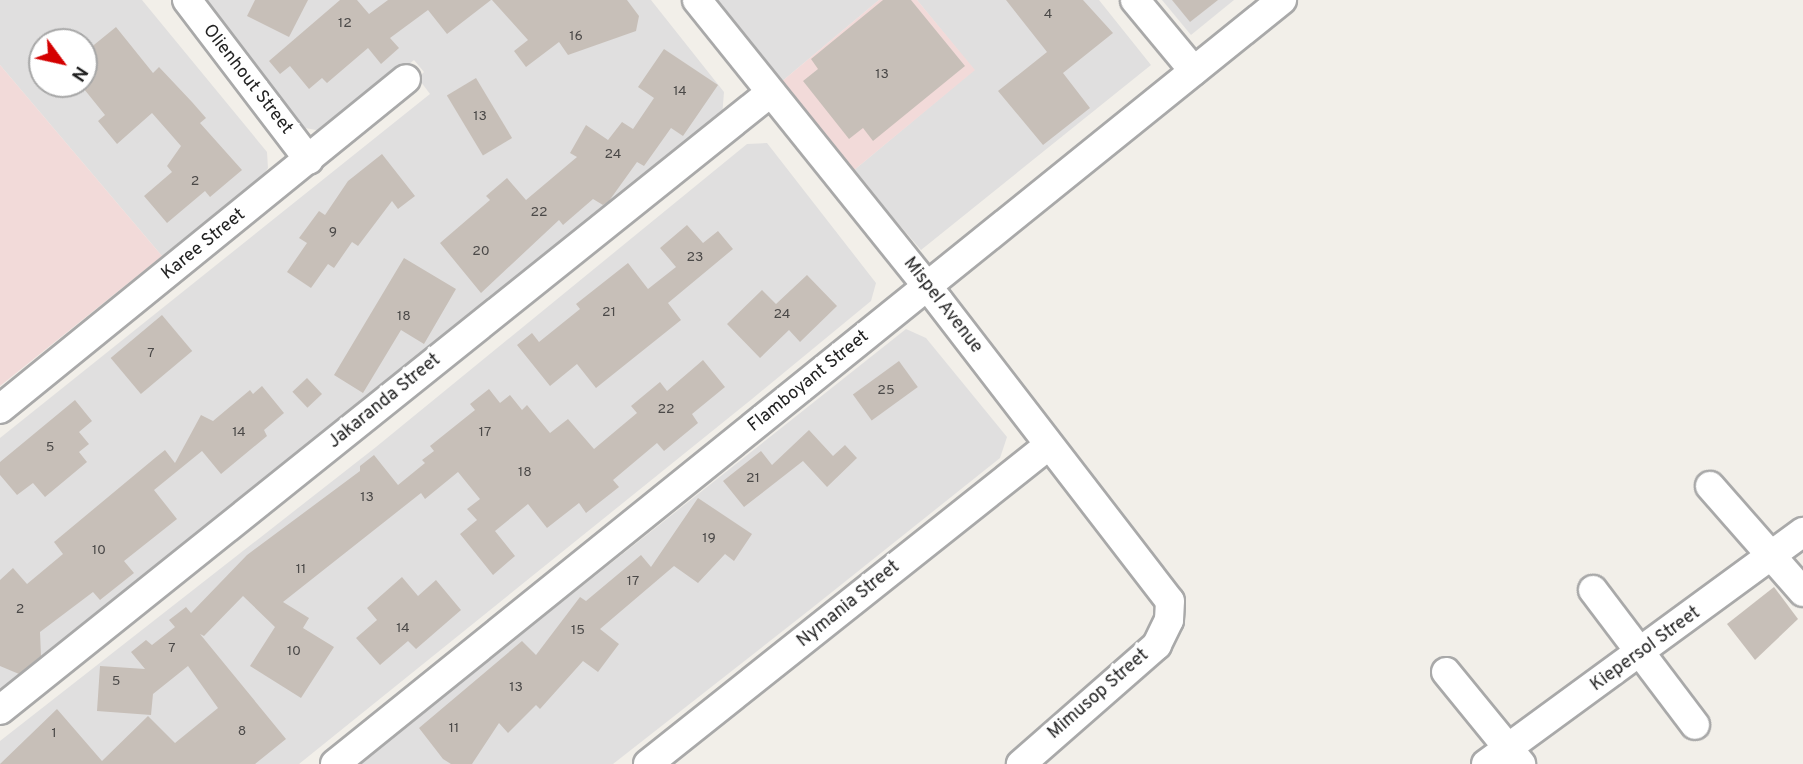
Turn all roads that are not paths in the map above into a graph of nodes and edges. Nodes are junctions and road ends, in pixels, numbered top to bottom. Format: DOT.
graph roads {
  1 [pos="187,0"];
  2 [pos="697,0"];
  3 [pos="1135,0"];
  4 [pos="1282,0"];
  5 [pos="1194,71"];
  6 [pos="406,79"];
  7 [pos="770,93"];
  8 [pos="309,160"];
  9 [pos="928,287"];
  10 [pos="0,409"];
  11 [pos="1049,445"];
  12 [pos="1710,486"];
  13 [pos="1803,532"];
  14 [pos="1772,557"];
  15 [pos="1593,590"];
  16 [pos="1803,593"];
  17 [pos="1169,620"];
  18 [pos="1641,655"];
  19 [pos="1446,672"];
  20 [pos="0,710"];
  21 [pos="1695,725"];
  22 [pos="667,758"];
  23 [pos="1505,758"];
  24 [pos="335,764"];
  25 [pos="1021,764"];
  1 -- 8 [label="street, Olienhout Street"];
  2 -- 7 [label="street, Mispel Avenue"];
  3 -- 5 [label="street"];
  4 -- 5 [label="street, Flamboyant Street"];
  5 -- 9 [label="street, Flamboyant Street"];
  6 -- 8 [label="street, Karee Street"];
  7 -- 9 [label="street, Mispel Avenue"];
  7 -- 20 [label="street, Jakaranda Street"];
  8 -- 10 [label="street, Karee Street"];
  9 -- 11 [label="street, Mispel Avenue"];
  9 -- 24 [label="street, Flamboyant Street"];
  11 -- 17 [label="street, Mispel Avenue"];
  11 -- 22 [label="street, Nymania Street"];
  12 -- 14 [label="street"];
  13 -- 14 [label="street, Kiepersol Street"];
  14 -- 16 [label="street"];
  14 -- 18 [label="street, Kiepersol Street"];
  15 -- 18 [label="street"];
  17 -- 25 [label="street, Mimusop Street"];
  18 -- 21 [label="street"];
  18 -- 23 [label="street, Kiepersol Street"];
  19 -- 23 [label="street"];
}
